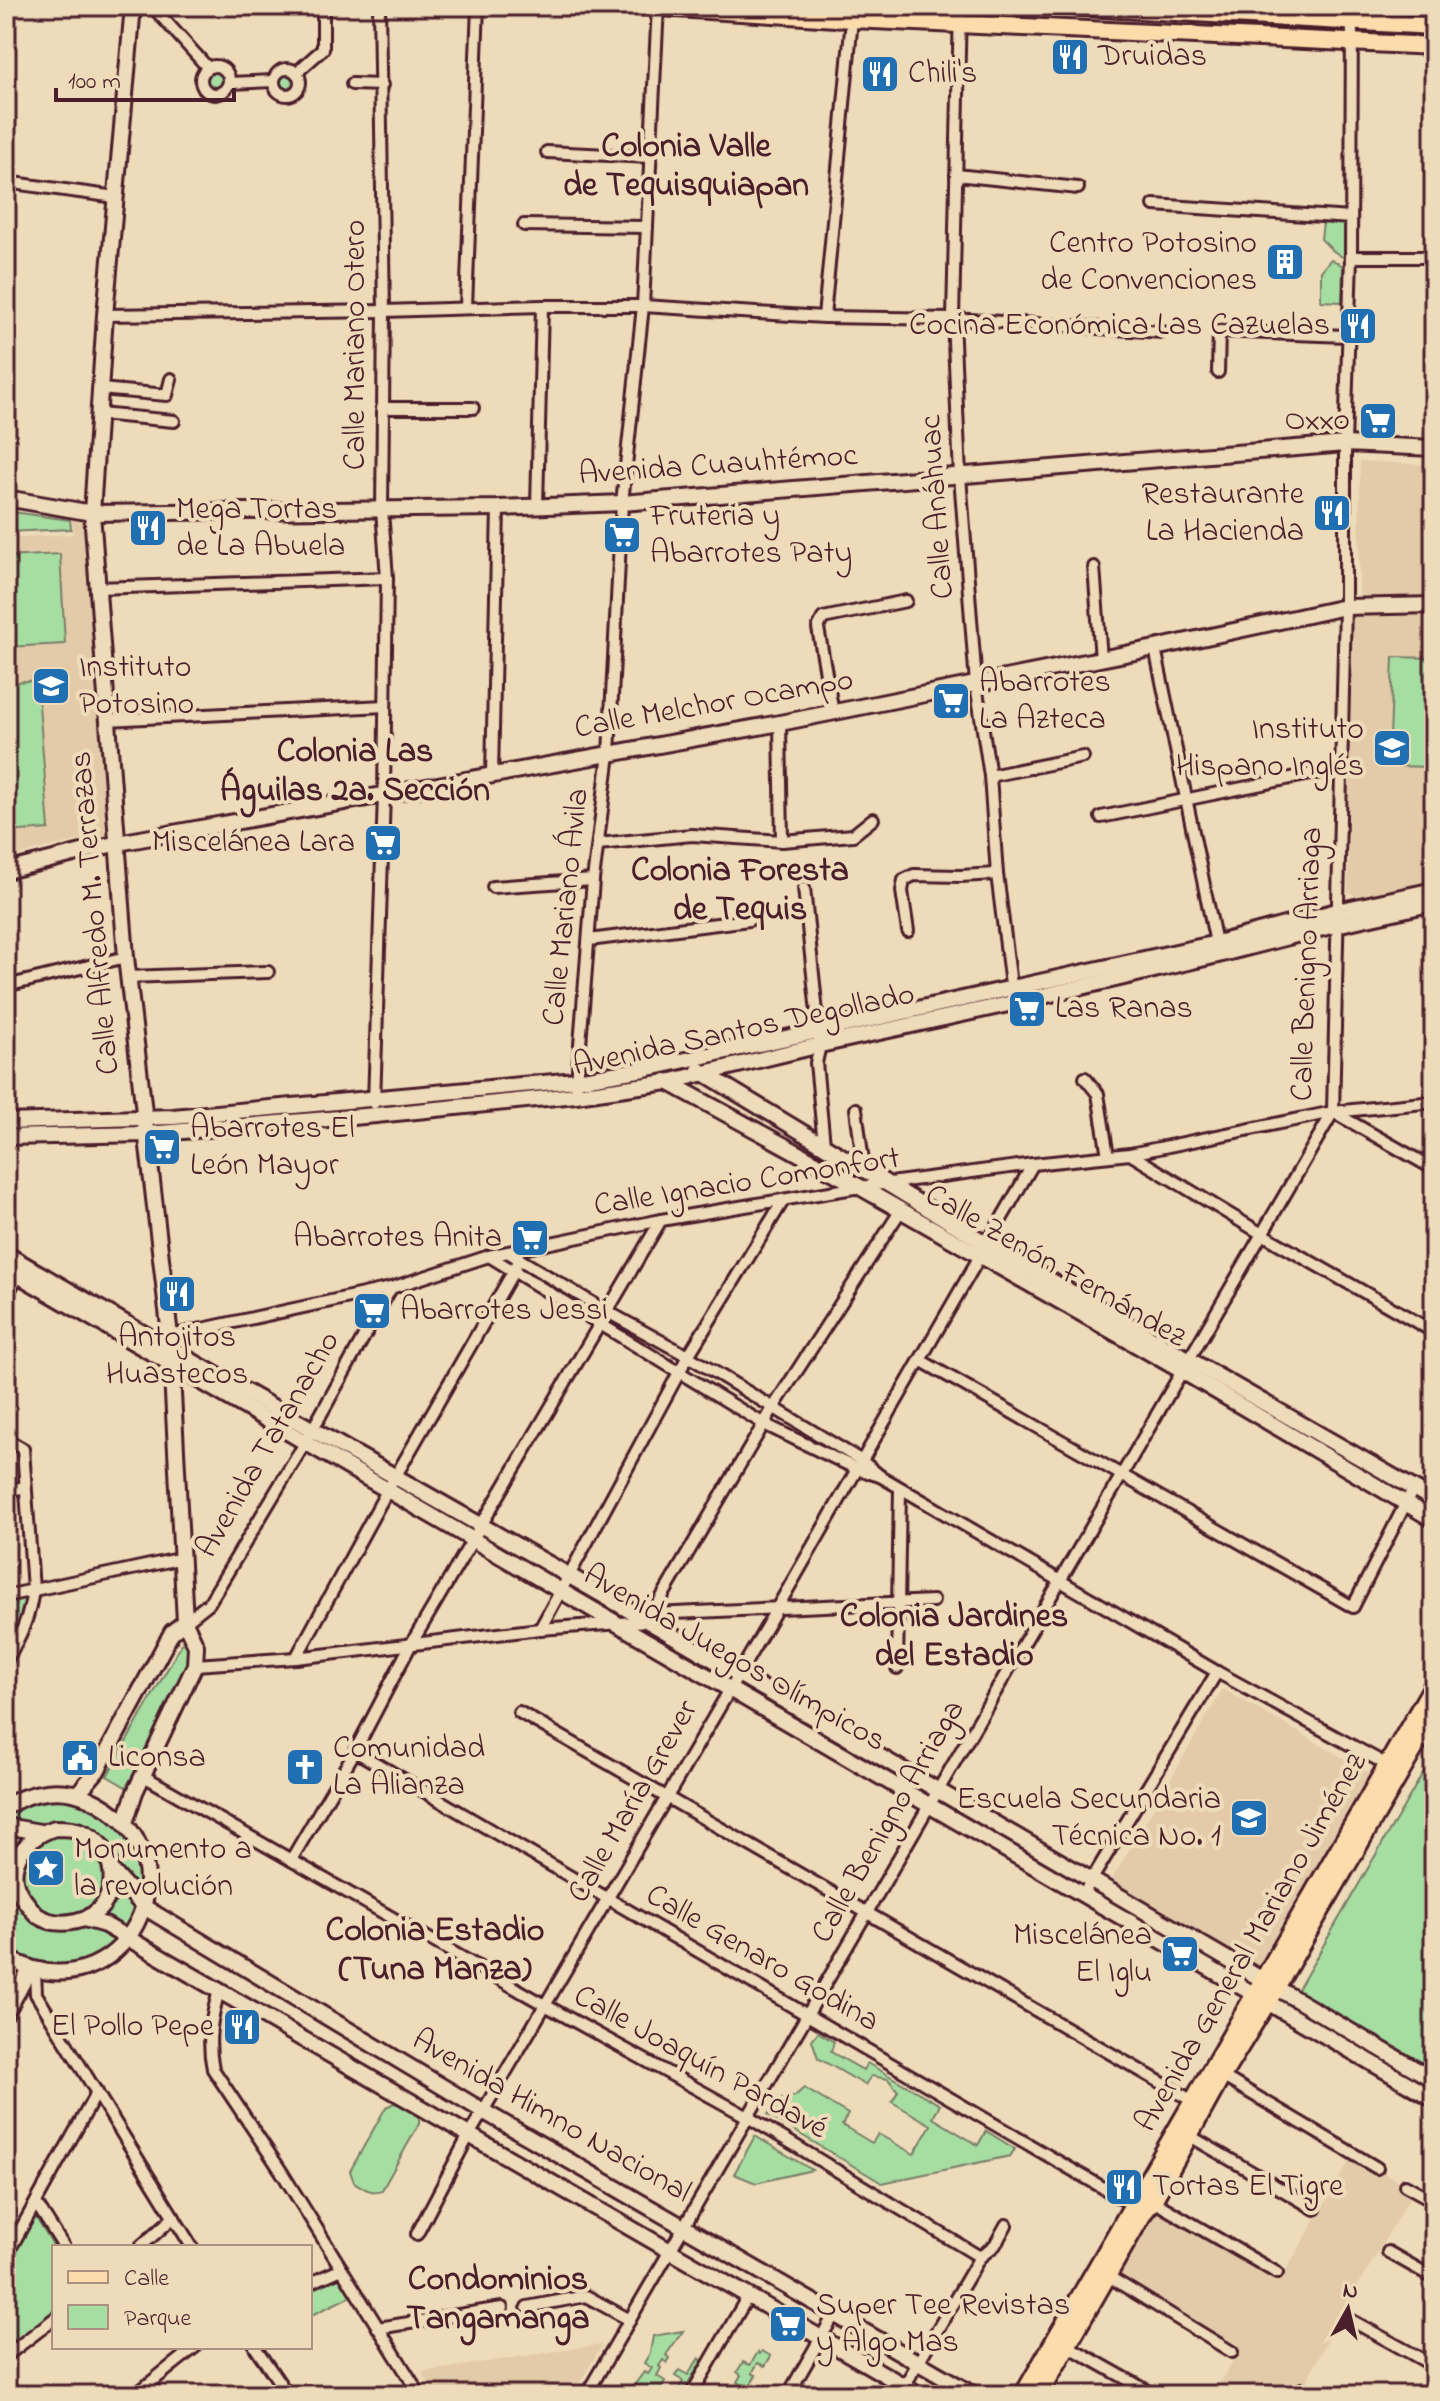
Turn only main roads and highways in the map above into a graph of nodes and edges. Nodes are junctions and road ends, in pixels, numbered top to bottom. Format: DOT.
graph roads {
  1 [pos="654,6"];
  2 [pos="1066,6"];
  3 [pos="1352,14"];
  4 [pos="1434,26"];
  5 [pos="1434,46"];
  6 [pos="1434,1684"];
  7 [pos="1434,1715"];
  8 [pos="1394,1768"];
  9 [pos="1265,1991"];
  10 [pos="1143,2206"];
  11 [pos="1023,2395"];
  12 [pos="1039,2395"];
  1 -- 5 [label="main road"];
  2 -- 3 [label="main road"];
  3 -- 4 [label="main road"];
  6 -- 8 [label="main road, Avenida General Mariano Jiménez"];
  7 -- 8 [label="main road, Avenida General Mariano Jiménez"];
  8 -- 9 [label="main road, Avenida General Mariano Jiménez"];
  9 -- 10 [label="main road, Avenida General Mariano Jiménez"];
  9 -- 10 [label="main road, Avenida General Mariano Jiménez"];
  10 -- 11 [label="main road, Avenida General Mariano Jiménez"];
  10 -- 12 [label="main road, Avenida General Mariano Jiménez"];
}
